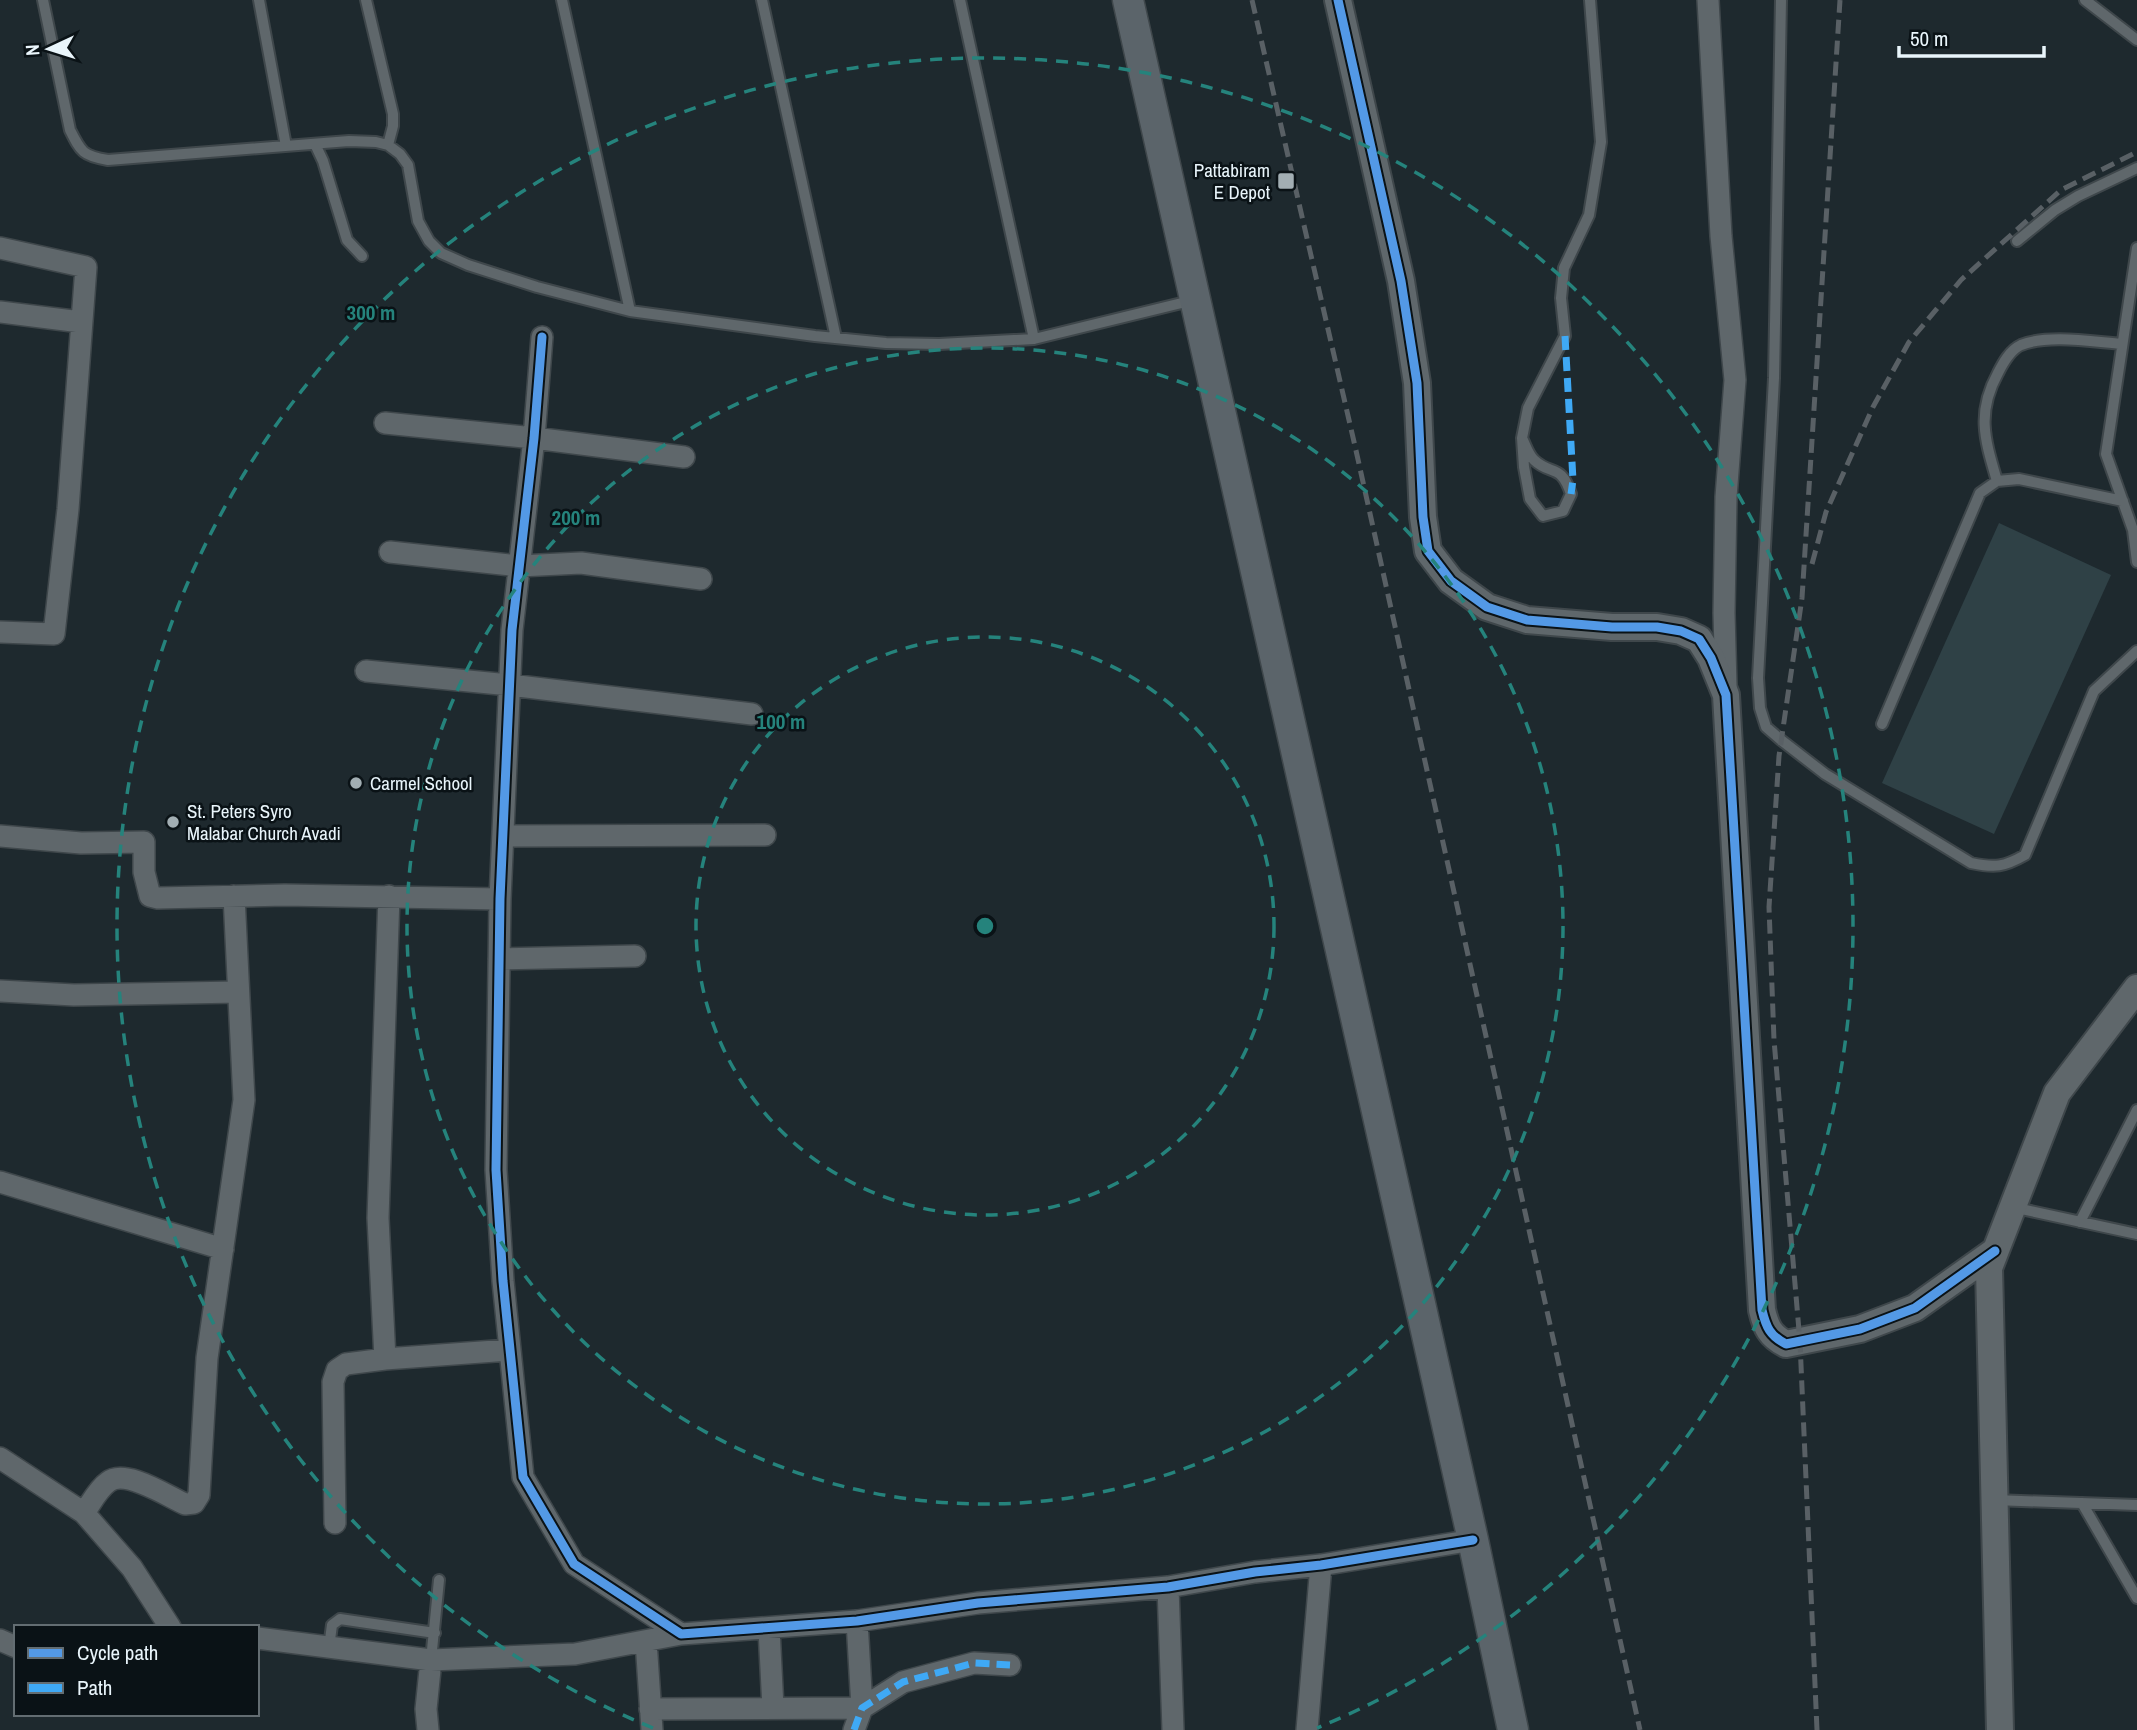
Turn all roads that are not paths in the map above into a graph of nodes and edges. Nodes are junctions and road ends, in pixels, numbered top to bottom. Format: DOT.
graph roads {
  1 [pos="43,0"];
  2 [pos="259,0"];
  3 [pos="366,0"];
  4 [pos="562,0"];
  5 [pos="762,0"];
  6 [pos="960,0"];
  7 [pos="1128,0"];
  8 [pos="1338,0"];
  9 [pos="1590,0"];
  10 [pos="1708,0"];
  11 [pos="1781,0"];
  12 [pos="2085,0"];
  13 [pos="2137,40"];
  14 [pos="315,144"];
  15 [pos="388,145"];
  16 [pos="286,146"];
  17 [pos="2137,168"];
  18 [pos="2017,241"];
  19 [pos="0,248"];
  20 [pos="2137,248"];
  21 [pos="362,256"];
  22 [pos="1194,300"];
  23 [pos="629,311"];
  24 [pos="0,312"];
  25 [pos="81,322"];
  26 [pos="542,337"];
  27 [pos="836,338"];
  28 [pos="1034,339"];
  29 [pos="2123,344"];
  30 [pos="385,423"];
  31 [pos="534,438"];
  32 [pos="1522,438"];
  33 [pos="684,457"];
  34 [pos="1997,481"];
  35 [pos="2123,501"];
  36 [pos="2136,529"];
  37 [pos="390,552"];
  38 [pos="2137,562"];
  39 [pos="519,566"];
  40 [pos="701,579"];
  41 [pos="0,632"];
  42 [pos="2137,651"];
  43 [pos="366,671"];
  44 [pos="510,685"];
  45 [pos="1726,695"];
  46 [pos="752,714"];
  47 [pos="1882,723"];
  48 [pos="765,835"];
  49 [pos="0,836"];
  50 [pos="503,836"];
  51 [pos="233,896"];
  52 [pos="389,896"];
  53 [pos="500,899"];
  54 [pos="635,956"];
  55 [pos="499,959"];
  56 [pos="2137,988"];
  57 [pos="0,991"];
  58 [pos="238,992"];
  59 [pos="2137,1110"];
  60 [pos="0,1182"];
  61 [pos="2012,1207"];
  62 [pos="2080,1222"];
  63 [pos="2137,1234"];
  64 [pos="223,1249"];
  65 [pos="1995,1251"];
  66 [pos="509,1350"];
  67 [pos="385,1359"];
  68 [pos="0,1458"];
  69 [pos="1994,1500"];
  70 [pos="2082,1503"];
  71 [pos="2137,1505"];
  72 [pos="84,1513"];
  73 [pos="335,1523"];
  74 [pos="1473,1540"];
  75 [pos="1321,1565"];
  76 [pos="439,1580"];
  77 [pos="1168,1587"];
  78 [pos="2137,1598"];
  79 [pos="858,1621"];
  80 [pos="169,1625"];
  81 [pos="769,1629"];
  82 [pos="435,1633"];
  83 [pos="681,1634"];
  84 [pos="259,1638"];
  85 [pos="646,1641"];
  86 [pos="329,1647"];
  87 [pos="431,1660"];
  88 [pos="1010,1665"];
  89 [pos="773,1708"];
  90 [pos="862,1708"];
  91 [pos="651,1720"];
  92 [pos="428,1730"];
  93 [pos="854,1730"];
  94 [pos="1173,1730"];
  95 [pos="1307,1730"];
  96 [pos="1513,1730"];
  97 [pos="2000,1730"];
  1 -- 16 [label="lane"];
  2 -- 16 [label="lane"];
  3 -- 15 [label="lane"];
  4 -- 23 [label="lane"];
  5 -- 27 [label="lane"];
  6 -- 28 [label="lane"];
  7 -- 22 [label="main road"];
  8 -- 45 [label="street"];
  9 -- 32 [label="lane"];
  10 -- 45 [label="street"];
  11 -- 42 [label="lane"];
  12 -- 13 [label="lane"];
  14 -- 15 [label="lane"];
  14 -- 16 [label="lane"];
  14 -- 21 [label="lane"];
  15 -- 23 [label="lane"];
  17 -- 18 [label="lane"];
  19 -- 25 [label="street"];
  20 -- 29 [label="lane"];
  22 -- 28 [label="lane"];
  22 -- 74 [label="main road"];
  23 -- 27 [label="lane"];
  24 -- 25 [label="street"];
  25 -- 41 [label="street"];
  26 -- 31 [label="street"];
  27 -- 28 [label="lane"];
  29 -- 34 [label="lane"];
  29 -- 35 [label="lane"];
  30 -- 31 [label="street"];
  31 -- 33 [label="street"];
  31 -- 39 [label="street"];
  32 -- 32 [label="lane"];
  34 -- 35 [label="lane"];
  34 -- 47 [label="lane"];
  35 -- 36 [label="lane"];
  36 -- 38 [label="lane"];
  37 -- 39 [label="street"];
  39 -- 40 [label="street"];
  39 -- 44 [label="street"];
  43 -- 44 [label="street"];
  44 -- 46 [label="street"];
  44 -- 50 [label="street"];
  45 -- 65 [label="street"];
  48 -- 50 [label="street"];
  49 -- 51 [label="street"];
  50 -- 53 [label="street"];
  51 -- 52 [label="street"];
  51 -- 58 [label="street"];
  52 -- 53 [label="street"];
  52 -- 67 [label="street"];
  53 -- 55 [label="street"];
  54 -- 55 [label="street"];
  55 -- 66 [label="street"];
  56 -- 61 [label="street"];
  57 -- 58 [label="street"];
  58 -- 64 [label="street"];
  59 -- 62 [label="lane"];
  60 -- 64 [label="street"];
  61 -- 62 [label="lane"];
  61 -- 65 [label="street"];
  62 -- 63 [label="lane"];
  64 -- 72 [label="street"];
  65 -- 69 [label="street"];
  66 -- 67 [label="street"];
  66 -- 83 [label="street"];
  67 -- 73 [label="street"];
  68 -- 72 [label="street"];
  69 -- 70 [label="lane"];
  69 -- 97 [label="street"];
  70 -- 71 [label="lane"];
  70 -- 78 [label="lane"];
  72 -- 80 [label="street"];
  74 -- 75 [label="street"];
  74 -- 96 [label="main road"];
  75 -- 77 [label="street"];
  75 -- 95 [label="street"];
  76 -- 82 [label="lane"];
  77 -- 79 [label="street"];
  77 -- 94 [label="street"];
  79 -- 81 [label="street"];
  79 -- 90 [label="street"];
  81 -- 83 [label="street"];
  81 -- 89 [label="street"];
  82 -- 86 [label="lane"];
  82 -- 87 [label="lane"];
  83 -- 85 [label="street"];
  84 -- 86 [label="street"];
  85 -- 87 [label="street"];
  85 -- 91 [label="street"];
  86 -- 87 [label="street"];
  87 -- 92 [label="street"];
  88 -- 90 [label="street"];
  89 -- 90 [label="street"];
  89 -- 91 [label="street"];
  90 -- 93 [label="street"];
}
